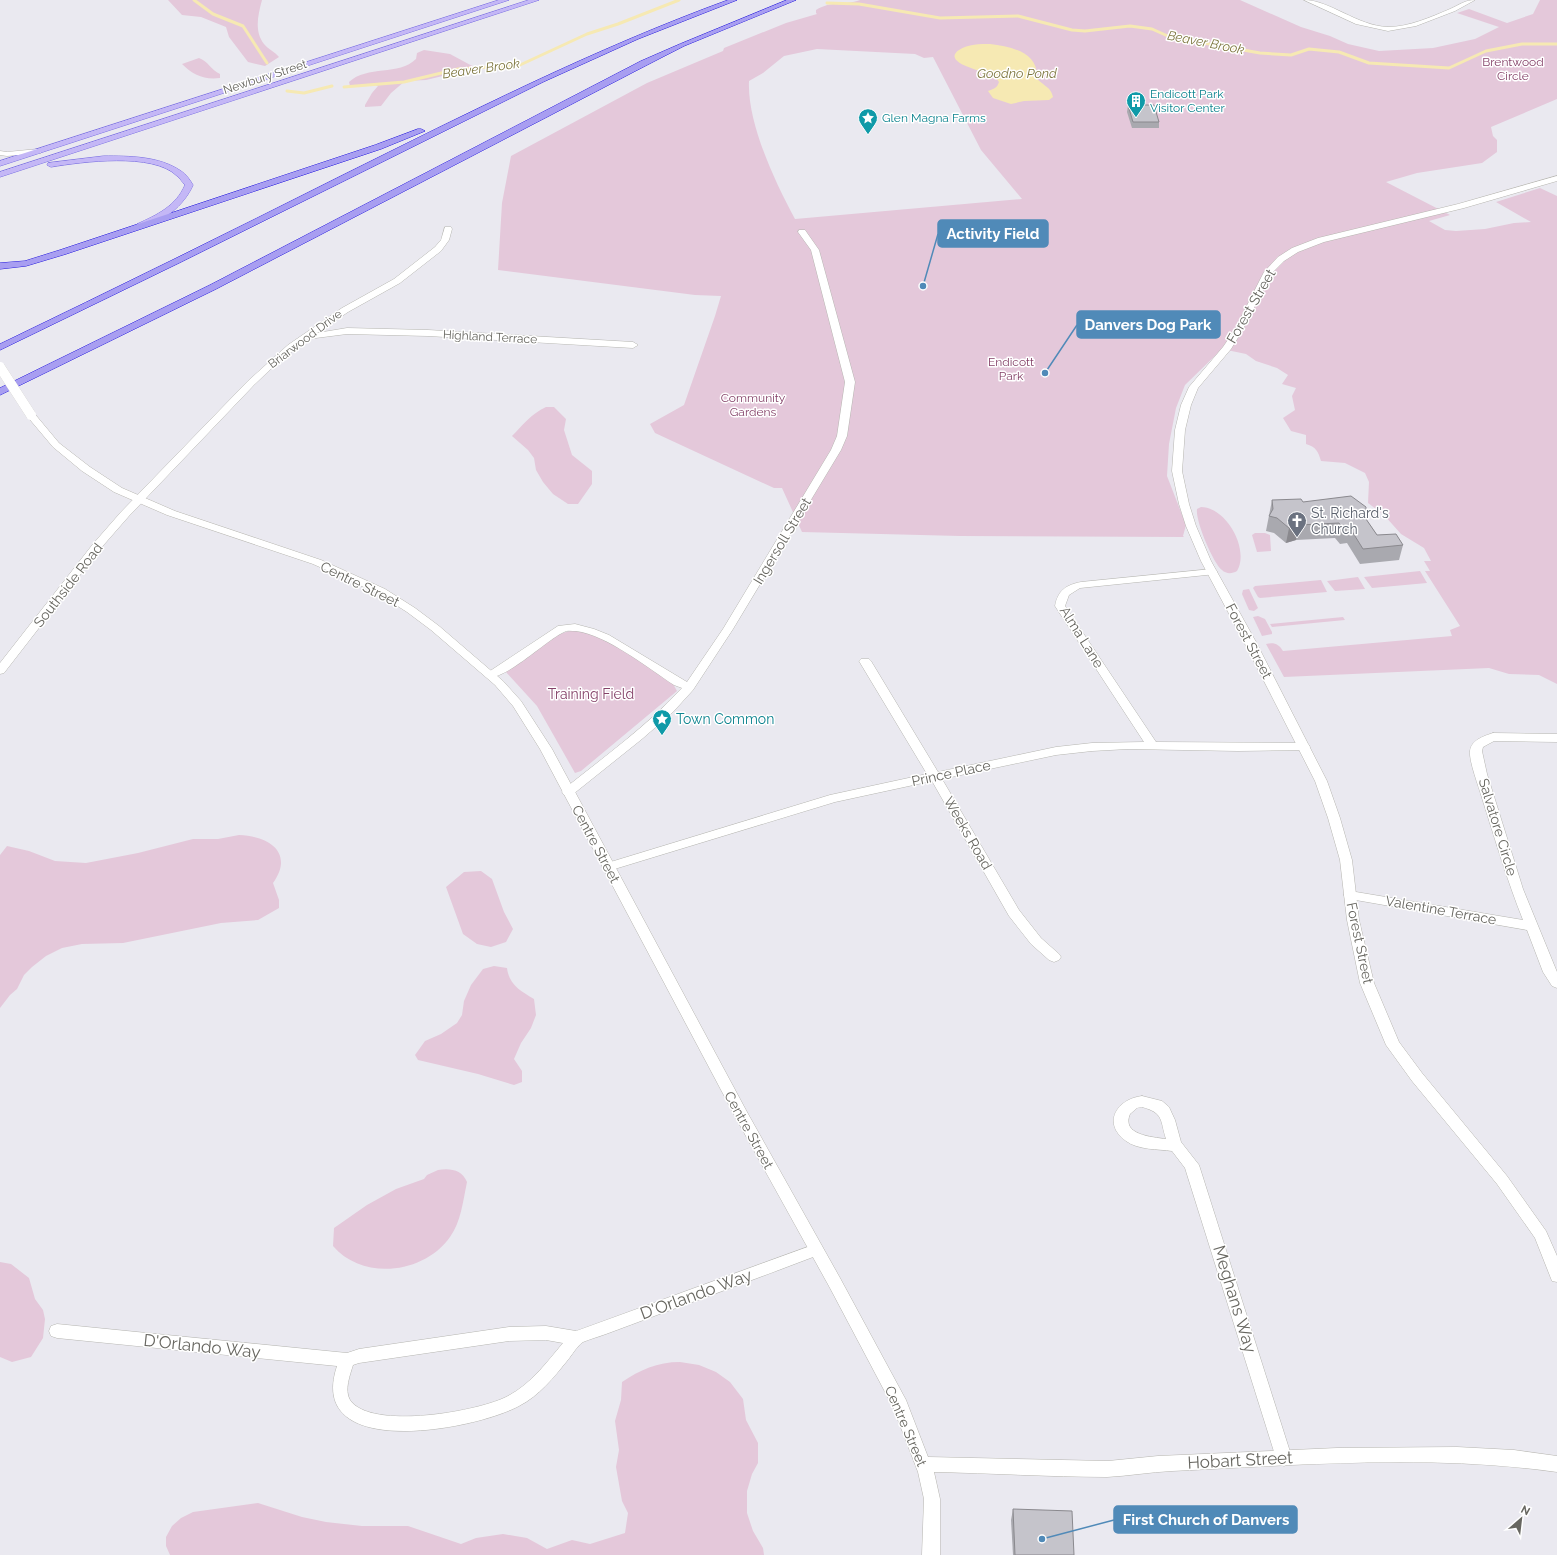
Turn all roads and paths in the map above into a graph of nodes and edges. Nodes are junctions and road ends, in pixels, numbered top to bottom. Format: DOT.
graph roads {
  1 [pos="506,0"];
  2 [pos="536,0"];
  3 [pos="734,0"];
  4 [pos="793,0"];
  5 [pos="1307,0"];
  6 [pos="1472,0"];
  7 [pos="499,2"];
  8 [pos="495,101"];
  9 [pos="38,151"];
  10 [pos="0,153"];
  11 [pos="0,164"];
  12 [pos="3,174"];
  13 [pos="1557,178"];
  14 [pos="139,226"];
  15 [pos="448,229"];
  16 [pos="802,232"];
  17 [pos="0,266"];
  18 [pos="319,328"];
  19 [pos="347,331"];
  20 [pos="305,338"];
  21 [pos="633,344"];
  22 [pos="0,347"];
  23 [pos="0,367"];
  24 [pos="0,392"];
  25 [pos="138,500"];
  26 [pos="1212,572"];
  27 [pos="865,661"];
  28 [pos="0,671"];
  29 [pos="490,675"];
  30 [pos="689,687"];
  31 [pos="1557,738"];
  32 [pos="1153,746"];
  33 [pos="1304,747"];
  34 [pos="935,777"];
  35 [pos="568,792"];
  36 [pos="608,867"];
  37 [pos="1350,895"];
  38 [pos="1531,926"];
  39 [pos="1054,958"];
  40 [pos="1557,983"];
  41 [pos="1176,1146"];
  42 [pos="816,1250"];
  43 [pos="1557,1276"];
  44 [pos="57,1331"];
  45 [pos="576,1338"];
  46 [pos="347,1360"];
  47 [pos="1284,1458"];
  48 [pos="922,1464"];
  49 [pos="1557,1464"];
  50 [pos="931,1555"];
  1 -- 7 [label="main road, Newbury Street"];
  2 -- 12 [label="main road, Newbury Street"];
  3 -- 8 [label="highway"];
  4 -- 24 [label="highway"];
  5 -- 6 [label="street"];
  7 -- 9 [label="main road, Newbury Street"];
  8 -- 14 [label="highway"];
  8 -- 22 [label="highway"];
  9 -- 10 [label="street"];
  9 -- 11 [label="main road, Newbury Street"];
  12 -- 14 [label="main road"];
  13 -- 26 [label="street, Forest Street"];
  14 -- 17 [label="highway"];
  15 -- 18 [label="street, Briarwood Drive"];
  16 -- 30 [label="street, Ingersoll Street"];
  18 -- 19 [label="street, Highland Terrace"];
  18 -- 20 [label="street, Briarwood Drive"];
  19 -- 20 [label="street, Highland Terrace"];
  19 -- 21 [label="street, Highland Terrace"];
  20 -- 25 [label="street, Briarwood Drive"];
  23 -- 25 [label="street, Centre Street, bridge"];
  25 -- 28 [label="street, Southside Road"];
  25 -- 29 [label="street, Centre Street"];
  26 -- 32 [label="street, Alma Lane"];
  26 -- 33 [label="street, Forest Street"];
  27 -- 34 [label="street, Weeks Road"];
  29 -- 30 [label="street"];
  29 -- 35 [label="street, Centre Street"];
  30 -- 35 [label="street, Ingersoll Street"];
  31 -- 38 [label="street, Salvatore Circle"];
  32 -- 33 [label="street, Prince Place"];
  32 -- 34 [label="street, Prince Place"];
  33 -- 37 [label="street, Forest Street"];
  34 -- 36 [label="street, Prince Place"];
  34 -- 39 [label="street, Weeks Road"];
  35 -- 36 [label="street, Centre Street"];
  36 -- 42 [label="street, Centre Street"];
  37 -- 38 [label="street, Valentine Terrace"];
  37 -- 43 [label="street, Forest Street"];
  38 -- 40 [label="street, Salvatore Circle"];
  41 -- 47 [label="street, Meghans Way"];
  42 -- 45 [label="street, D'Orlando Way"];
  42 -- 48 [label="street, Centre Street"];
  44 -- 46 [label="street, D'Orlando Way"];
  45 -- 46 [label="street, D'Orlando Way"];
  45 -- 46 [label="street"];
  47 -- 48 [label="street, Hobart Street"];
  47 -- 49 [label="street, Hobart Street"];
  48 -- 50 [label="street, Centre Street"];
}
